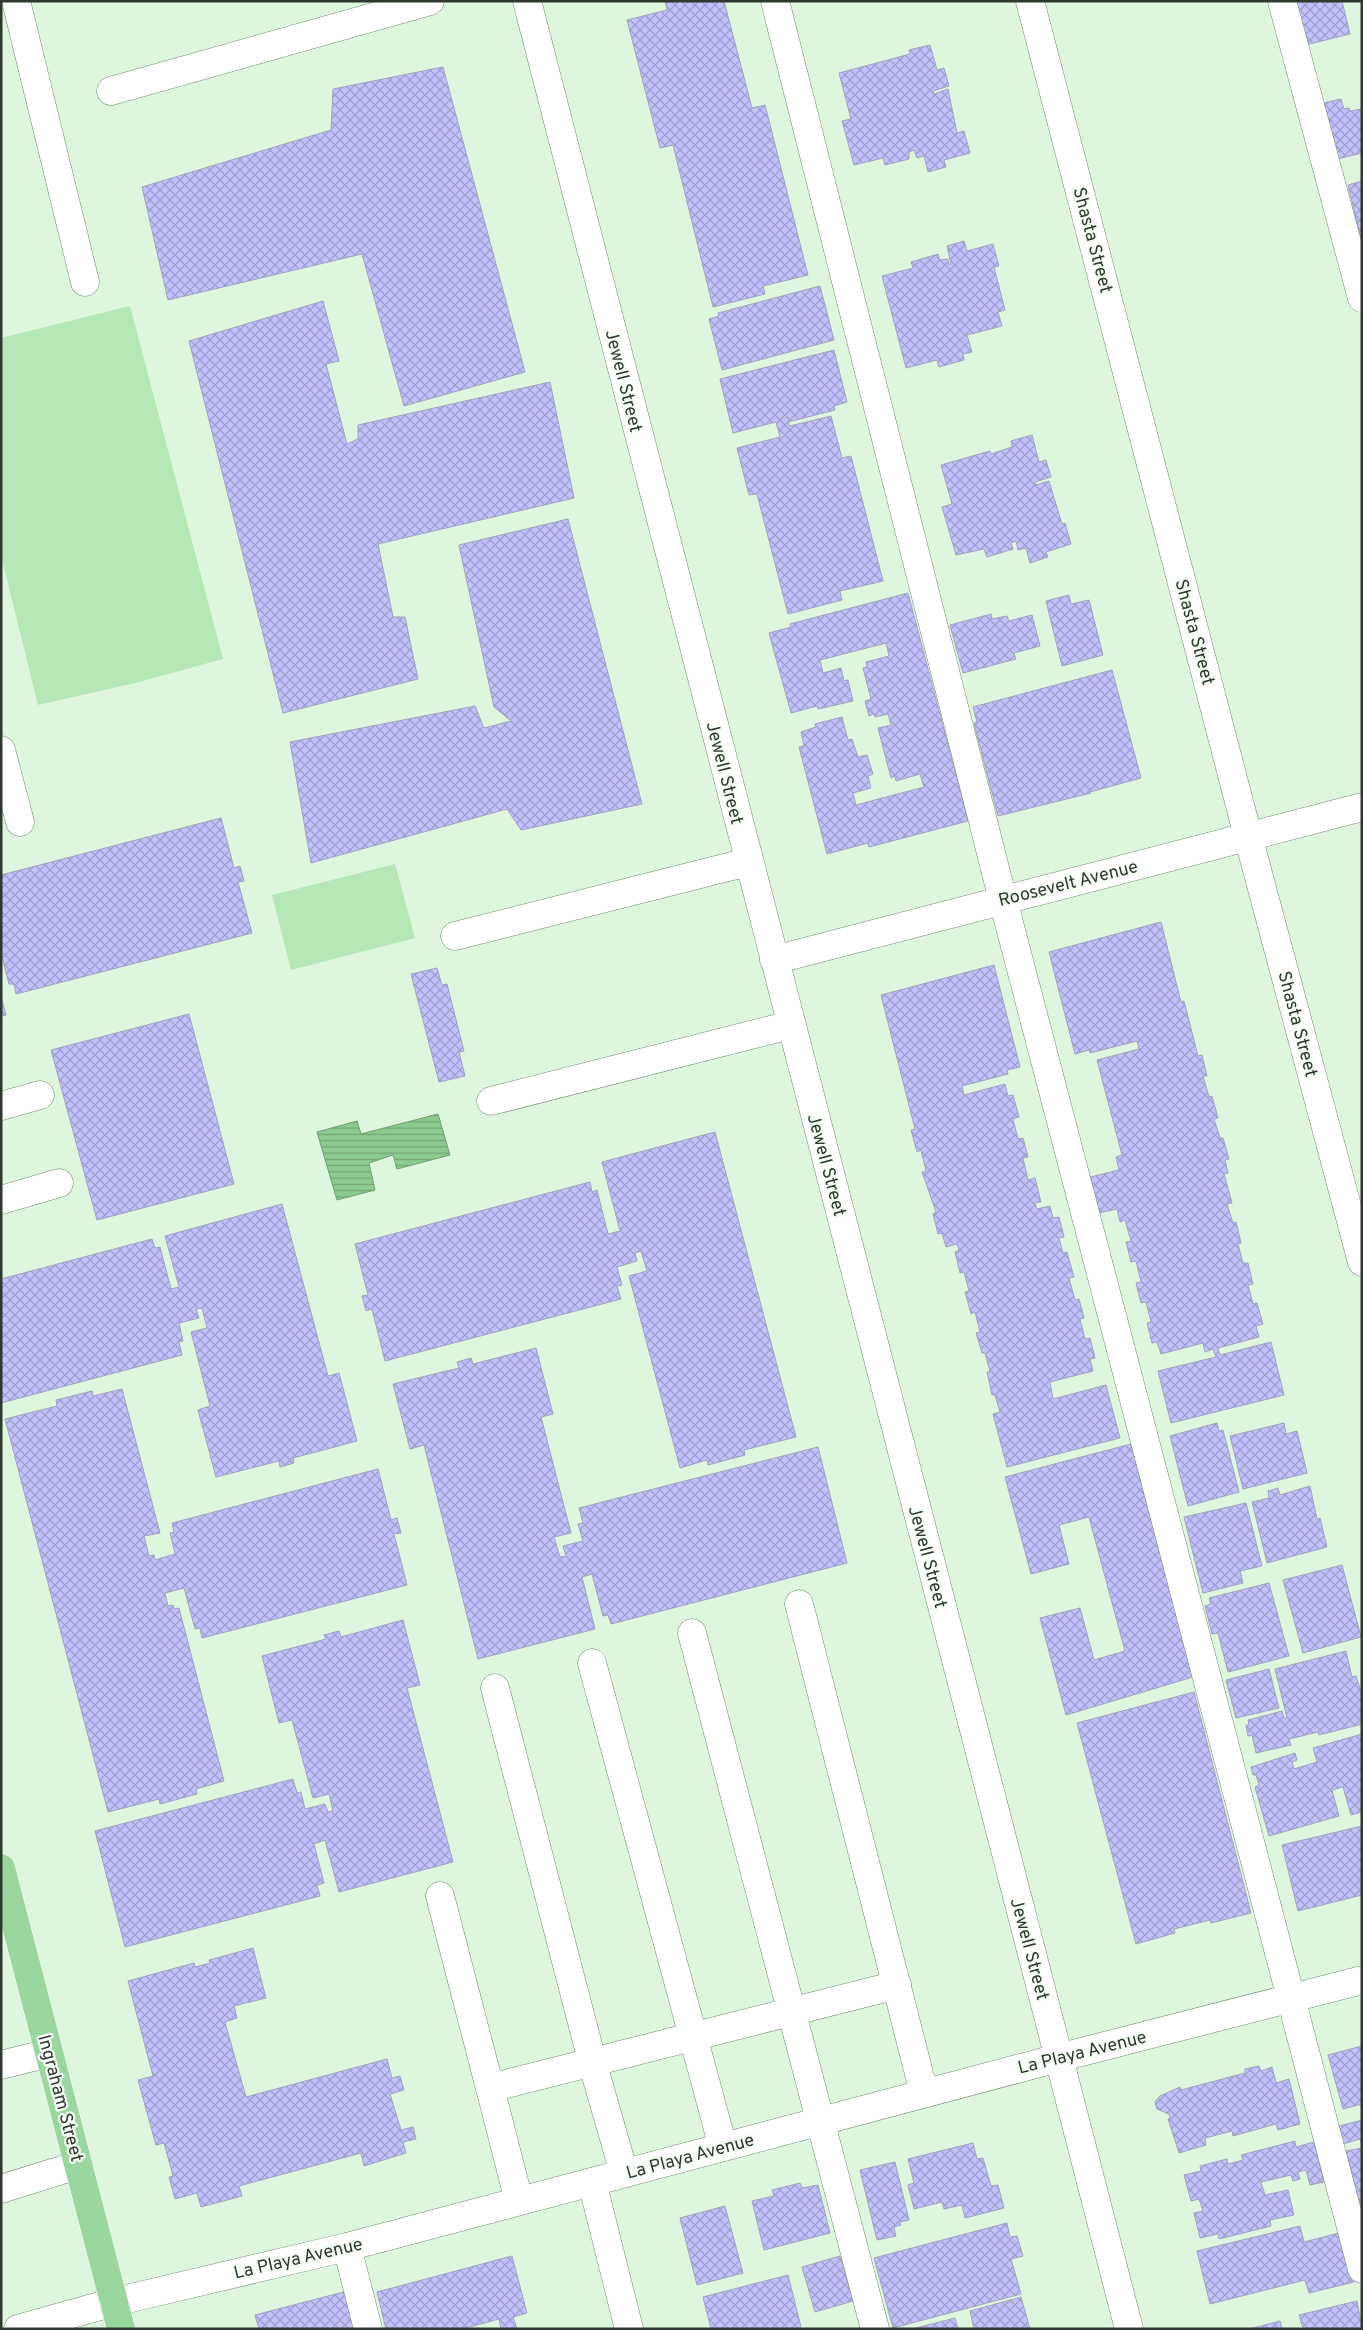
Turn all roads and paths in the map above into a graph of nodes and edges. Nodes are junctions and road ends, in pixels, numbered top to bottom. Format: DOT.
graph roads {
  1 [pos="16,1"];
  2 [pos="430,1"];
  3 [pos="527,1"];
  4 [pos="775,1"];
  5 [pos="1030,1"];
  6 [pos="1282,1"];
  7 [pos="112,90"];
  8 [pos="84,282"];
  9 [pos="1362,298"];
  10 [pos="1,750"];
  11 [pos="1362,806"];
  12 [pos="20,822"];
  13 [pos="1248,836"];
  14 [pos="748,862"];
  15 [pos="1003,900"];
  16 [pos="456,936"];
  17 [pos="774,960"];
  18 [pos="790,1025"];
  19 [pos="40,1095"];
  20 [pos="491,1101"];
  21 [pos="1,1106"];
  22 [pos="59,1183"];
  23 [pos="1,1200"];
  24 [pos="1362,1262"];
  25 [pos="800,1604"];
  26 [pos="692,1633"];
  27 [pos="592,1663"];
  28 [pos="495,1688"];
  29 [pos="1,1868"];
  30 [pos="440,1896"];
  31 [pos="6,1909"];
  32 [pos="1362,1980"];
  33 [pos="897,1985"];
  34 [pos="1292,1999"];
  35 [pos="791,2012"];
  36 [pos="693,2036"];
  37 [pos="49,2053"];
  38 [pos="1058,2058"];
  39 [pos="592,2062"];
  40 [pos="1,2065"];
  41 [pos="490,2088"];
  42 [pos="924,2093"];
  43 [pos="822,2120"];
  44 [pos="723,2147"];
  45 [pos="78,2165"];
  46 [pos="624,2173"];
  47 [pos="592,2182"];
  48 [pos="1,2189"];
  49 [pos="519,2201"];
  50 [pos="347,2247"];
  51 [pos="1362,2269"];
  52 [pos="114,2302"];
  53 [pos="18,2329"];
  54 [pos="121,2329"];
  55 [pos="368,2329"];
  56 [pos="629,2329"];
  57 [pos="875,2329"];
  58 [pos="1129,2329"];
  1 -- 8 [label="street"];
  2 -- 7 [label="street"];
  3 -- 14 [label="street, Jewell Street"];
  4 -- 15 [label="street"];
  5 -- 13 [label="street, Shasta Street"];
  6 -- 9 [label="street"];
  10 -- 12 [label="street"];
  11 -- 13 [label="street, Roosevelt Avenue"];
  13 -- 15 [label="street, Roosevelt Avenue"];
  13 -- 24 [label="street, Shasta Street"];
  14 -- 16 [label="street"];
  14 -- 17 [label="street, Jewell Street"];
  15 -- 17 [label="street, Roosevelt Avenue"];
  15 -- 34 [label="street"];
  17 -- 18 [label="street, Jewell Street"];
  18 -- 20 [label="street"];
  18 -- 38 [label="street, Jewell Street"];
  19 -- 21 [label="street"];
  22 -- 23 [label="street"];
  25 -- 33 [label="street"];
  26 -- 35 [label="street"];
  27 -- 36 [label="street"];
  28 -- 39 [label="street"];
  29 -- 31 [label="main road, Ingraham Street"];
  30 -- 41 [label="street"];
  31 -- 37 [label="main road, Ingraham Street"];
  32 -- 34 [label="street, La Playa Avenue"];
  33 -- 35 [label="street"];
  33 -- 42 [label="street"];
  34 -- 38 [label="street, La Playa Avenue"];
  34 -- 51 [label="street"];
  35 -- 36 [label="street"];
  35 -- 43 [label="street"];
  36 -- 39 [label="street"];
  36 -- 44 [label="street"];
  37 -- 40 [label="street"];
  37 -- 45 [label="main road, Ingraham Street"];
  38 -- 42 [label="street, La Playa Avenue"];
  38 -- 58 [label="street, Jewell Street"];
  39 -- 41 [label="street"];
  39 -- 46 [label="street"];
  41 -- 49 [label="street"];
  42 -- 43 [label="street, La Playa Avenue"];
  43 -- 44 [label="street, La Playa Avenue"];
  43 -- 57 [label="street"];
  44 -- 46 [label="street, La Playa Avenue"];
  45 -- 48 [label="street"];
  45 -- 52 [label="main road, Ingraham Street"];
  46 -- 47 [label="street, La Playa Avenue"];
  47 -- 49 [label="street, La Playa Avenue"];
  47 -- 56 [label="street"];
  49 -- 50 [label="street, La Playa Avenue"];
  50 -- 52 [label="street, La Playa Avenue"];
  50 -- 55 [label="street"];
  52 -- 53 [label="street, La Playa Avenue"];
  52 -- 54 [label="main road, Ingraham Street"];
}
